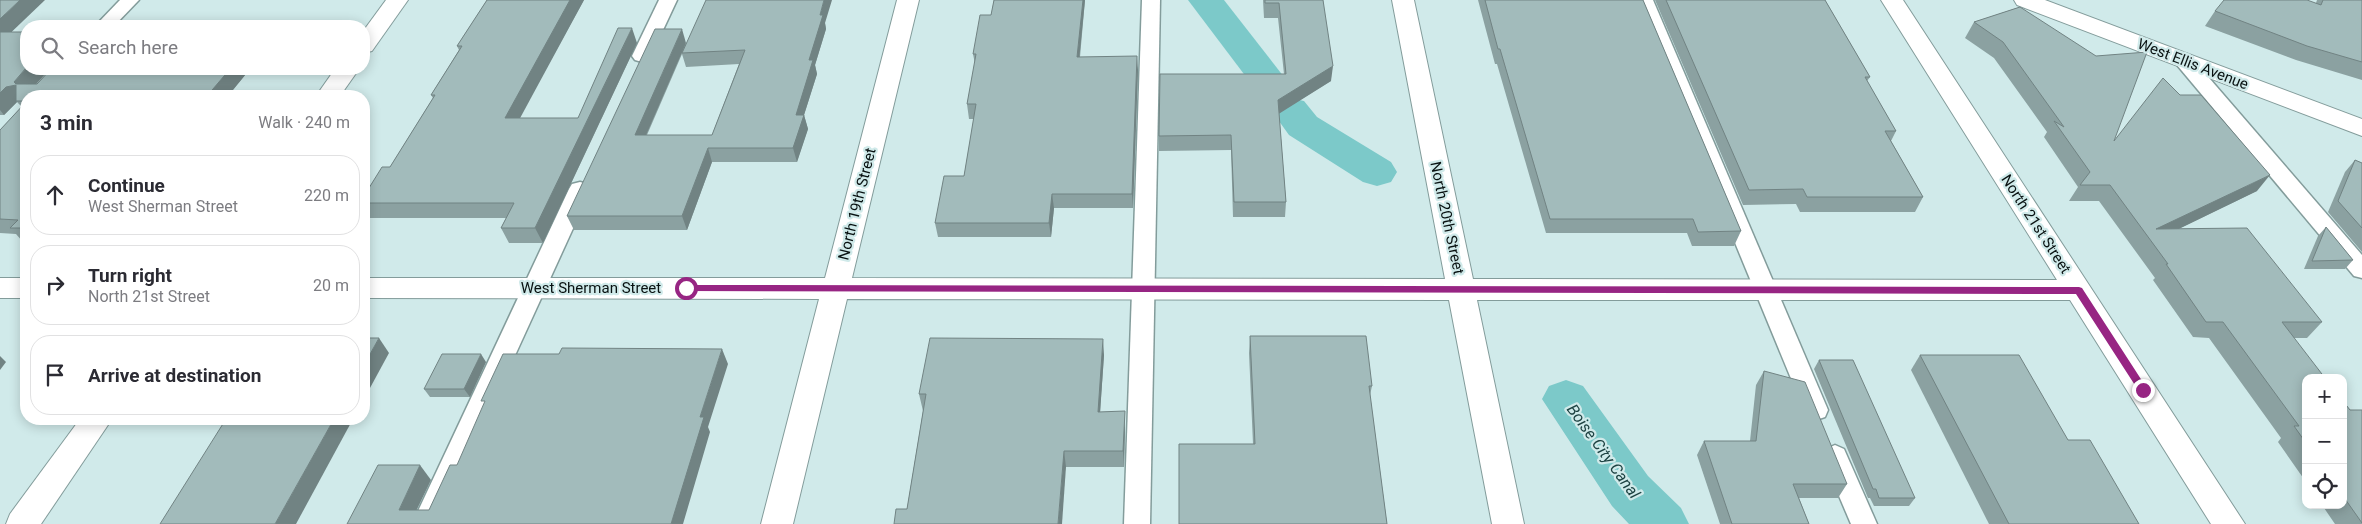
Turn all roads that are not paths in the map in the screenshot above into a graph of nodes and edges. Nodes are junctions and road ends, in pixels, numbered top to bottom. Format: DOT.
graph roads {
  1 [pos="130,0"];
  2 [pos="397,0"];
  3 [pos="668,0"];
  4 [pos="908,0"];
  5 [pos="1151,0"];
  6 [pos="1402,0"];
  7 [pos="1644,0"];
  8 [pos="1892,0"];
  9 [pos="2025,0"];
  10 [pos="110,20"];
  11 [pos="370,38"];
  12 [pos="2184,61"];
  13 [pos="635,71"];
  14 [pos="343,75"];
  15 [pos="332,90"];
  16 [pos="2362,128"];
  17 [pos="590,168"];
  18 [pos="2362,270"];
  19 [pos="0,288"];
  20 [pos="20,288"];
  21 [pos="370,288"];
  22 [pos="534,288"];
  23 [pos="836,288"];
  24 [pos="1143,289"];
  25 [pos="1461,289"];
  26 [pos="1766,290"];
  27 [pos="2079,290"];
  28 [pos="93,425"];
  29 [pos="22,524"];
  30 [pos="425,524"];
  31 [pos="778,524"];
  32 [pos="1137,524"];
  33 [pos="1508,524"];
  34 [pos="1864,524"];
  35 [pos="2229,524"];
  1 -- 10 [label="lane"];
  2 -- 11 [label="street"];
  3 -- 13 [label="lane"];
  4 -- 23 [label="street, North 19th Street"];
  5 -- 24 [label="lane"];
  6 -- 25 [label="street, North 20th Street"];
  7 -- 26 [label="lane"];
  8 -- 27 [label="street, North 21st Street"];
  9 -- 12 [label="street, West Ellis Avenue"];
  12 -- 16 [label="street, West Ellis Avenue"];
  12 -- 18 [label="lane"];
  14 -- 15 [label="street"];
  17 -- 22 [label="lane"];
  19 -- 20 [label="street"];
  21 -- 22 [label="street, West Sherman Street"];
  22 -- 23 [label="street, West Sherman Street"];
  22 -- 30 [label="lane"];
  23 -- 24 [label="street, West Sherman Street"];
  23 -- 31 [label="street, North 19th Street"];
  24 -- 25 [label="street, West Sherman Street"];
  24 -- 32 [label="lane"];
  25 -- 26 [label="street, West Sherman Street"];
  25 -- 33 [label="street, North 20th Street"];
  26 -- 27 [label="street, West Sherman Street"];
  26 -- 34 [label="lane"];
  27 -- 35 [label="street, North 21st Street"];
  28 -- 29 [label="street"];
}
